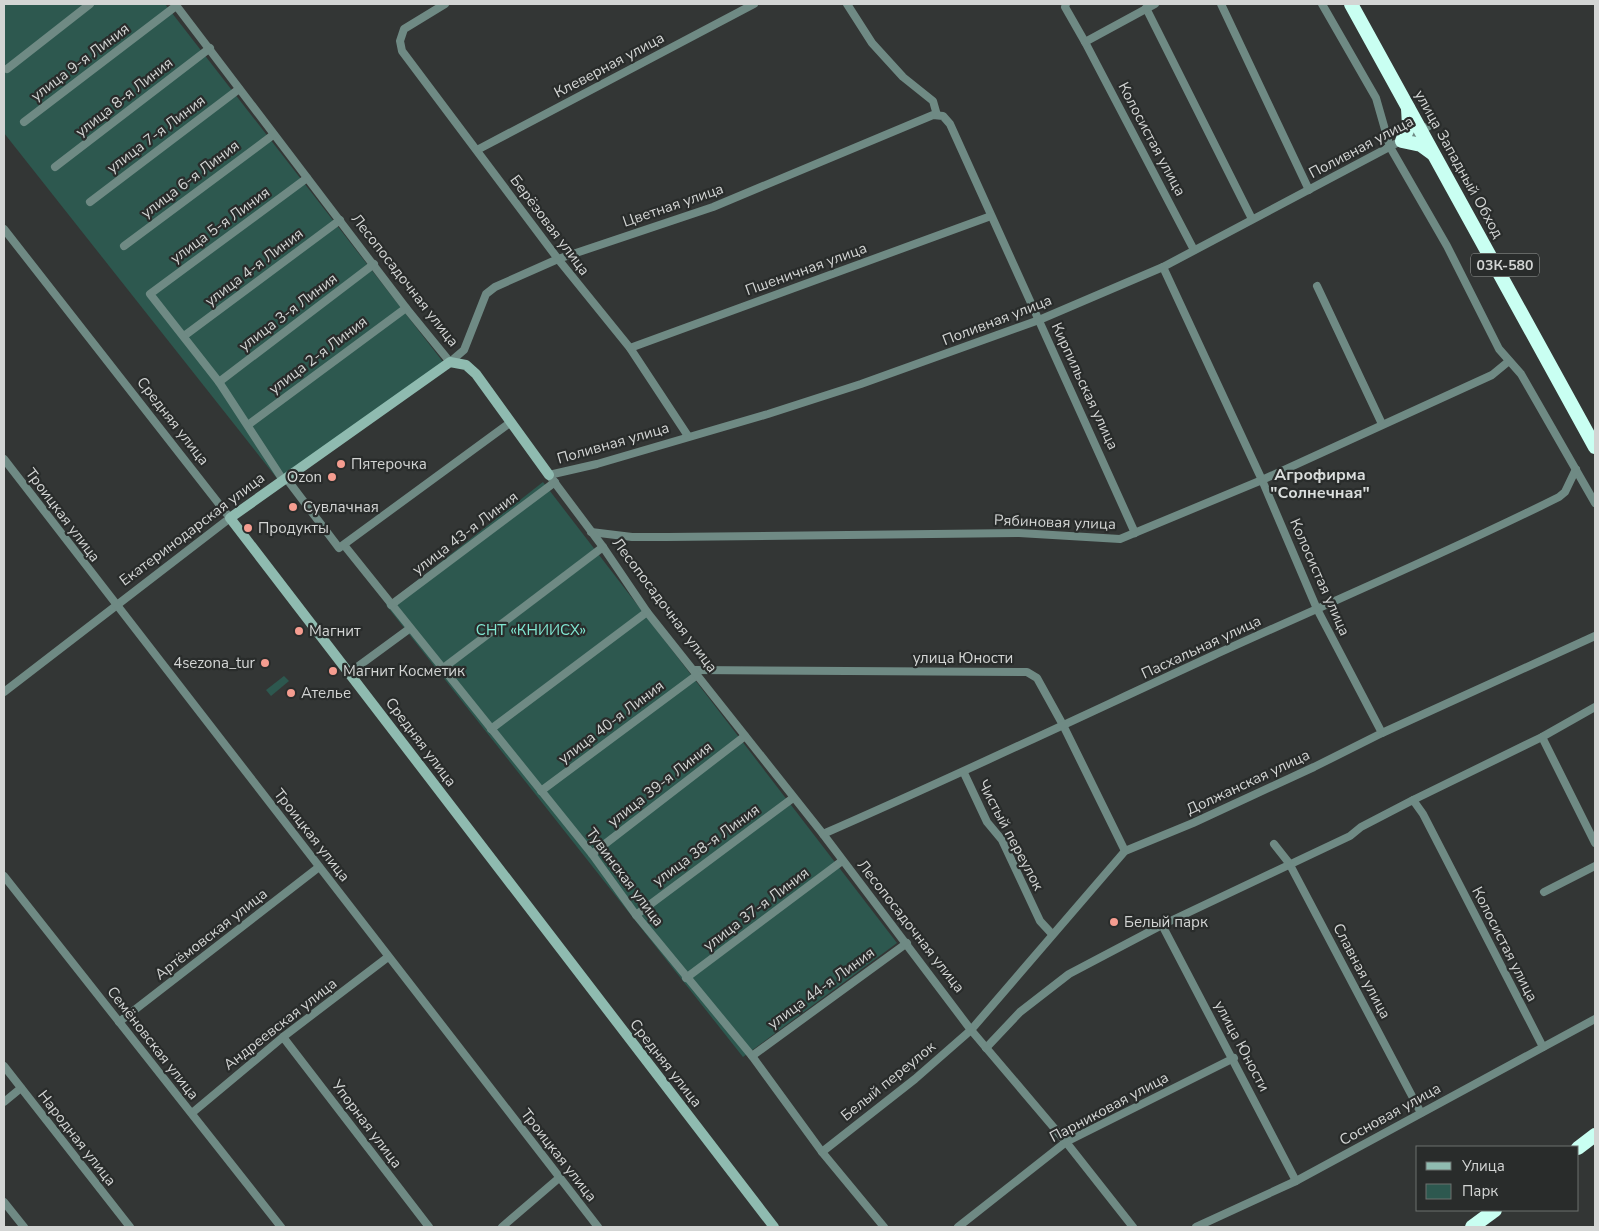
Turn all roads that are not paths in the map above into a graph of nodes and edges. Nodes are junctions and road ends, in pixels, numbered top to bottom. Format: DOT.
graph roads {
  1 [pos="90,4"];
  2 [pos="445,4"];
  3 [pos="754,4"];
  4 [pos="847,4"];
  5 [pos="1066,4"];
  6 [pos="1155,4"];
  7 [pos="1221,4"];
  8 [pos="1322,4"];
  9 [pos="1351,4"];
  10 [pos="1361,4"];
  11 [pos="175,5"];
  12 [pos="1146,8"];
  13 [pos="1085,42"];
  14 [pos="210,48"];
  15 [pos="7,69"];
  16 [pos="239,89"];
  17 [pos="1406,103"];
  18 [pos="940,116"];
  19 [pos="24,122"];
  20 [pos="1425,128"];
  21 [pos="273,135"];
  22 [pos="1396,144"];
  23 [pos="477,150"];
  24 [pos="1437,157"];
  25 [pos="56,167"];
  26 [pos="306,178"];
  27 [pos="1309,190"];
  28 [pos="90,202"];
  29 [pos="991,216"];
  30 [pos="1252,219"];
  31 [pos="340,220"];
  32 [pos="4,229"];
  33 [pos="124,246"];
  34 [pos="1194,250"];
  35 [pos="558,259"];
  36 [pos="374,264"];
  37 [pos="1163,267"];
  38 [pos="1317,286"];
  39 [pos="150,294"];
  40 [pos="406,308"];
  41 [pos="1039,320"];
  42 [pos="184,336"];
  43 [pos="630,348"];
  44 [pos="1509,361"];
  45 [pos="450,362"];
  46 [pos="219,382"];
  47 [pos="511,422"];
  48 [pos="1382,424"];
  49 [pos="248,425"];
  50 [pos="1595,432"];
  51 [pos="688,436"];
  52 [pos="1595,447"];
  53 [pos="4,459"];
  54 [pos="1576,469"];
  55 [pos="284,479"];
  56 [pos="552,479"];
  57 [pos="1262,480"];
  58 [pos="1595,502"];
  59 [pos="230,518"];
  60 [pos="591,532"];
  61 [pos="1135,533"];
  62 [pos="342,546"];
  63 [pos="603,547"];
  64 [pos="115,606"];
  65 [pos="392,606"];
  66 [pos="1317,609"];
  67 [pos="648,612"];
  68 [pos="409,629"];
  69 [pos="1595,636"];
  70 [pos="442,669"];
  71 [pos="696,672"];
  72 [pos="350,673"];
  73 [pos="4,692"];
  74 [pos="1595,707"];
  75 [pos="1063,725"];
  76 [pos="491,729"];
  77 [pos="1382,733"];
  78 [pos="745,736"];
  79 [pos="1542,737"];
  80 [pos="964,772"];
  81 [pos="541,791"];
  82 [pos="793,798"];
  83 [pos="1413,800"];
  84 [pos="823,834"];
  85 [pos="1595,843"];
  86 [pos="1274,844"];
  87 [pos="1125,851"];
  88 [pos="592,854"];
  89 [pos="842,861"];
  90 [pos="1289,863"];
  91 [pos="1595,866"];
  92 [pos="319,867"];
  93 [pos="4,876"];
  94 [pos="1544,892"];
  95 [pos="636,915"];
  96 [pos="1162,924"];
  97 [pos="1052,934"];
  98 [pos="907,943"];
  99 [pos="388,957"];
  100 [pos="686,978"];
  101 [pos="1595,1019"];
  102 [pos="119,1022"];
  103 [pos="971,1030"];
  104 [pos="283,1037"];
  105 [pos="1543,1047"];
  106 [pos="986,1048"];
  107 [pos="752,1056"];
  108 [pos="1234,1058"];
  109 [pos="4,1066"];
  110 [pos="21,1088"];
  111 [pos="4,1102"];
  112 [pos="192,1113"];
  113 [pos="1421,1113"];
  114 [pos="1595,1134"];
  115 [pos="1066,1142"];
  116 [pos="1595,1145"];
  117 [pos="1579,1147"];
  118 [pos="822,1152"];
  119 [pos="1579,1157"];
  120 [pos="560,1178"];
  121 [pos="1296,1181"];
  122 [pos="4,1202"];
  123 [pos="1494,1211"];
  124 [pos="1505,1211"];
  125 [pos="24,1227"];
  126 [pos="130,1227"];
  127 [pos="280,1227"];
  128 [pos="429,1227"];
  129 [pos="502,1227"];
  130 [pos="598,1227"];
  131 [pos="774,1227"];
  132 [pos="884,1227"];
  133 [pos="958,1227"];
  134 [pos="1133,1227"];
  135 [pos="1196,1227"];
  136 [pos="1472,1227"];
  137 [pos="1483,1227"];
  1 -- 15 [label="street"];
  2 -- 23 [label="street, Берёзовая улица"];
  3 -- 23 [label="street, Клеверная улица"];
  4 -- 18 [label="street, Кирпильская улица"];
  5 -- 13 [label="street, Колосистая улица"];
  6 -- 12 [label="street"];
  7 -- 27 [label="street"];
  8 -- 22 [label="street"];
  9 -- 17 [label="highway, улица Западный Обход / 03К-580"];
  10 -- 20 [label="highway, улица Западный Обход / 03К-580"];
  11 -- 14 [label="street, Лесопосадочная улица"];
  11 -- 19 [label="street, улица 9-я Линия"];
  12 -- 13 [label="street"];
  12 -- 30 [label="street"];
  13 -- 34 [label="street, Колосистая улица"];
  14 -- 16 [label="street, Лесопосадочная улица"];
  14 -- 25 [label="street, улица 8-я Линия"];
  16 -- 21 [label="street, Лесопосадочная улица"];
  16 -- 28 [label="street, улица 7-я Линия"];
  17 -- 20 [label="highway, улица Западный Обход / 03К-580"];
  17 -- 22 [label="highway"];
  18 -- 29 [label="street, Кирпильская улица"];
  18 -- 35 [label="street, Цветная улица"];
  20 -- 22 [label="street, Поливная улица"];
  20 -- 24 [label="highway, улица Западный Обход / 03К-580"];
  20 -- 50 [label="highway, улица Западный Обход / 03К-580"];
  21 -- 26 [label="street, Лесопосадочная улица"];
  21 -- 33 [label="street, улица 6-я Линия"];
  22 -- 24 [label="highway"];
  22 -- 27 [label="street, Поливная улица"];
  22 -- 44 [label="street"];
  23 -- 35 [label="street, Берёзовая улица"];
  24 -- 52 [label="highway, улица Западный Обход / 03К-580"];
  26 -- 31 [label="street, Лесопосадочная улица"];
  26 -- 39 [label="street, улица 5-я Линия"];
  27 -- 30 [label="street, Поливная улица"];
  29 -- 41 [label="street, Кирпильская улица"];
  29 -- 43 [label="street, Пшеничная улица"];
  30 -- 34 [label="street, Поливная улица"];
  31 -- 36 [label="street, Лесопосадочная улица"];
  31 -- 42 [label="street, улица 4-я Линия"];
  32 -- 59 [label="street, Средняя улица"];
  34 -- 37 [label="street, Поливная улица"];
  35 -- 43 [label="street, Берёзовая улица"];
  35 -- 45 [label="street, Цветная улица"];
  36 -- 40 [label="street, Лесопосадочная улица"];
  36 -- 46 [label="street, улица 3-я Линия"];
  37 -- 41 [label="street, Поливная улица"];
  37 -- 57 [label="street, Колосистая улица"];
  38 -- 48 [label="street"];
  39 -- 42 [label="street, Тувинская улица"];
  40 -- 45 [label="street, Лесопосадочная улица"];
  40 -- 49 [label="street, улица 2-я Линия"];
  41 -- 51 [label="street, Поливная улица"];
  41 -- 61 [label="street, Кирпильская улица"];
  42 -- 46 [label="street, Тувинская улица"];
  43 -- 51 [label="street, Берёзовая улица"];
  44 -- 48 [label="street, Рябиновая улица"];
  44 -- 54 [label="street"];
  45 -- 47 [label="street, Лесопосадочная улица"];
  45 -- 55 [label="street, Екатеринодарская улица"];
  46 -- 49 [label="street, Тувинская улица"];
  47 -- 56 [label="street, Лесопосадочная улица"];
  47 -- 62 [label="street"];
  48 -- 57 [label="street, Рябиновая улица"];
  49 -- 55 [label="street, Тувинская улица"];
  51 -- 56 [label="street, Поливная улица"];
  53 -- 64 [label="street, Троицкая улица"];
  54 -- 58 [label="street"];
  54 -- 66 [label="street, Пасхальная улица"];
  55 -- 59 [label="street, Екатеринодарская улица"];
  55 -- 62 [label="street, Тувинская улица"];
  56 -- 60 [label="street, Лесопосадочная улица"];
  56 -- 65 [label="street, улица 43-я Линия"];
  57 -- 61 [label="street, Рябиновая улица"];
  57 -- 66 [label="street, Колосистая улица"];
  59 -- 64 [label="street, Екатеринодарская улица"];
  59 -- 72 [label="street, Средняя улица"];
  60 -- 61 [label="street, Рябиновая улица"];
  60 -- 63 [label="street, Лесопосадочная улица"];
  62 -- 65 [label="street, Тувинская улица"];
  63 -- 67 [label="street, Лесопосадочная улица"];
  63 -- 70 [label="street"];
  64 -- 73 [label="street, Екатеринодарская улица"];
  64 -- 92 [label="street, Троицкая улица"];
  65 -- 68 [label="street, Тувинская улица"];
  66 -- 75 [label="street, Пасхальная улица"];
  66 -- 77 [label="street, Колосистая улица"];
  67 -- 71 [label="street, Лесопосадочная улица"];
  67 -- 76 [label="street"];
  68 -- 70 [label="street, Тувинская улица"];
  68 -- 72 [label="street"];
  69 -- 77 [label="street, Должанская улица"];
  70 -- 76 [label="street, Тувинская улица"];
  71 -- 75 [label="street, улица Юности"];
  71 -- 78 [label="street, Лесопосадочная улица"];
  71 -- 81 [label="street, улица 40-я Линия"];
  72 -- 131 [label="street, Средняя улица"];
  74 -- 79 [label="street"];
  75 -- 80 [label="street, Пасхальная улица"];
  75 -- 87 [label="street, улица Юности"];
  76 -- 81 [label="street, Тувинская улица"];
  77 -- 87 [label="street, Должанская улица"];
  78 -- 82 [label="street, Лесопосадочная улица"];
  78 -- 88 [label="street, улица 39-я Линия"];
  79 -- 83 [label="street"];
  79 -- 85 [label="street"];
  80 -- 84 [label="street, Пасхальная улица"];
  80 -- 97 [label="street, Чистый переулок"];
  81 -- 88 [label="street, Тувинская улица"];
  82 -- 84 [label="street, Лесопосадочная улица"];
  82 -- 95 [label="street, улица 38-я Линия"];
  83 -- 90 [label="street"];
  83 -- 105 [label="street, Колосистая улица"];
  84 -- 89 [label="street, Лесопосадочная улица"];
  86 -- 90 [label="street, Славная улица"];
  87 -- 97 [label="street, Должанская улица"];
  88 -- 95 [label="street, Тувинская улица"];
  89 -- 98 [label="street, Лесопосадочная улица"];
  89 -- 100 [label="street, улица 37-я Линия"];
  90 -- 96 [label="street"];
  90 -- 113 [label="street, Славная улица"];
  91 -- 94 [label="street"];
  92 -- 99 [label="street, Троицкая улица"];
  92 -- 102 [label="street, Артёмовская улица"];
  93 -- 102 [label="street, Семёновская улица"];
  95 -- 100 [label="street, Тувинская улица"];
  96 -- 106 [label="street"];
  96 -- 108 [label="street, улица Юности"];
  97 -- 103 [label="street, Должанская улица"];
  98 -- 103 [label="street, Лесопосадочная улица"];
  98 -- 107 [label="street, улица 44-я Линия"];
  99 -- 104 [label="street, Андреевская улица"];
  99 -- 120 [label="street, Троицкая улица"];
  100 -- 107 [label="street, Тувинская улица"];
  101 -- 105 [label="street, Сосновая улица"];
  102 -- 112 [label="street, Семёновская улица"];
  103 -- 106 [label="street, Лесопосадочная улица"];
  103 -- 118 [label="street, Белый переулок"];
  104 -- 112 [label="street, Андреевская улица"];
  104 -- 128 [label="street, Упорная улица"];
  105 -- 113 [label="street, Сосновая улица"];
  106 -- 115 [label="street, Лесопосадочная улица"];
  107 -- 118 [label="street, Тувинская улица"];
  108 -- 115 [label="street, Парниковая улица"];
  108 -- 121 [label="street, улица Юности"];
  109 -- 110 [label="street, Народная улица"];
  110 -- 111 [label="street"];
  110 -- 126 [label="street, Народная улица"];
  112 -- 127 [label="street, Семёновская улица"];
  113 -- 121 [label="street, Сосновая улица"];
  114 -- 117 [label="highway"];
  115 -- 133 [label="street, Парниковая улица"];
  115 -- 134 [label="street, Лесопосадочная улица"];
  116 -- 119 [label="highway"];
  118 -- 132 [label="street, Тувинская улица"];
  120 -- 129 [label="street"];
  120 -- 130 [label="street, Троицкая улица"];
  121 -- 135 [label="street, Сосновая улица"];
  122 -- 125 [label="street"];
  123 -- 136 [label="highway"];
  124 -- 137 [label="highway"];
}
